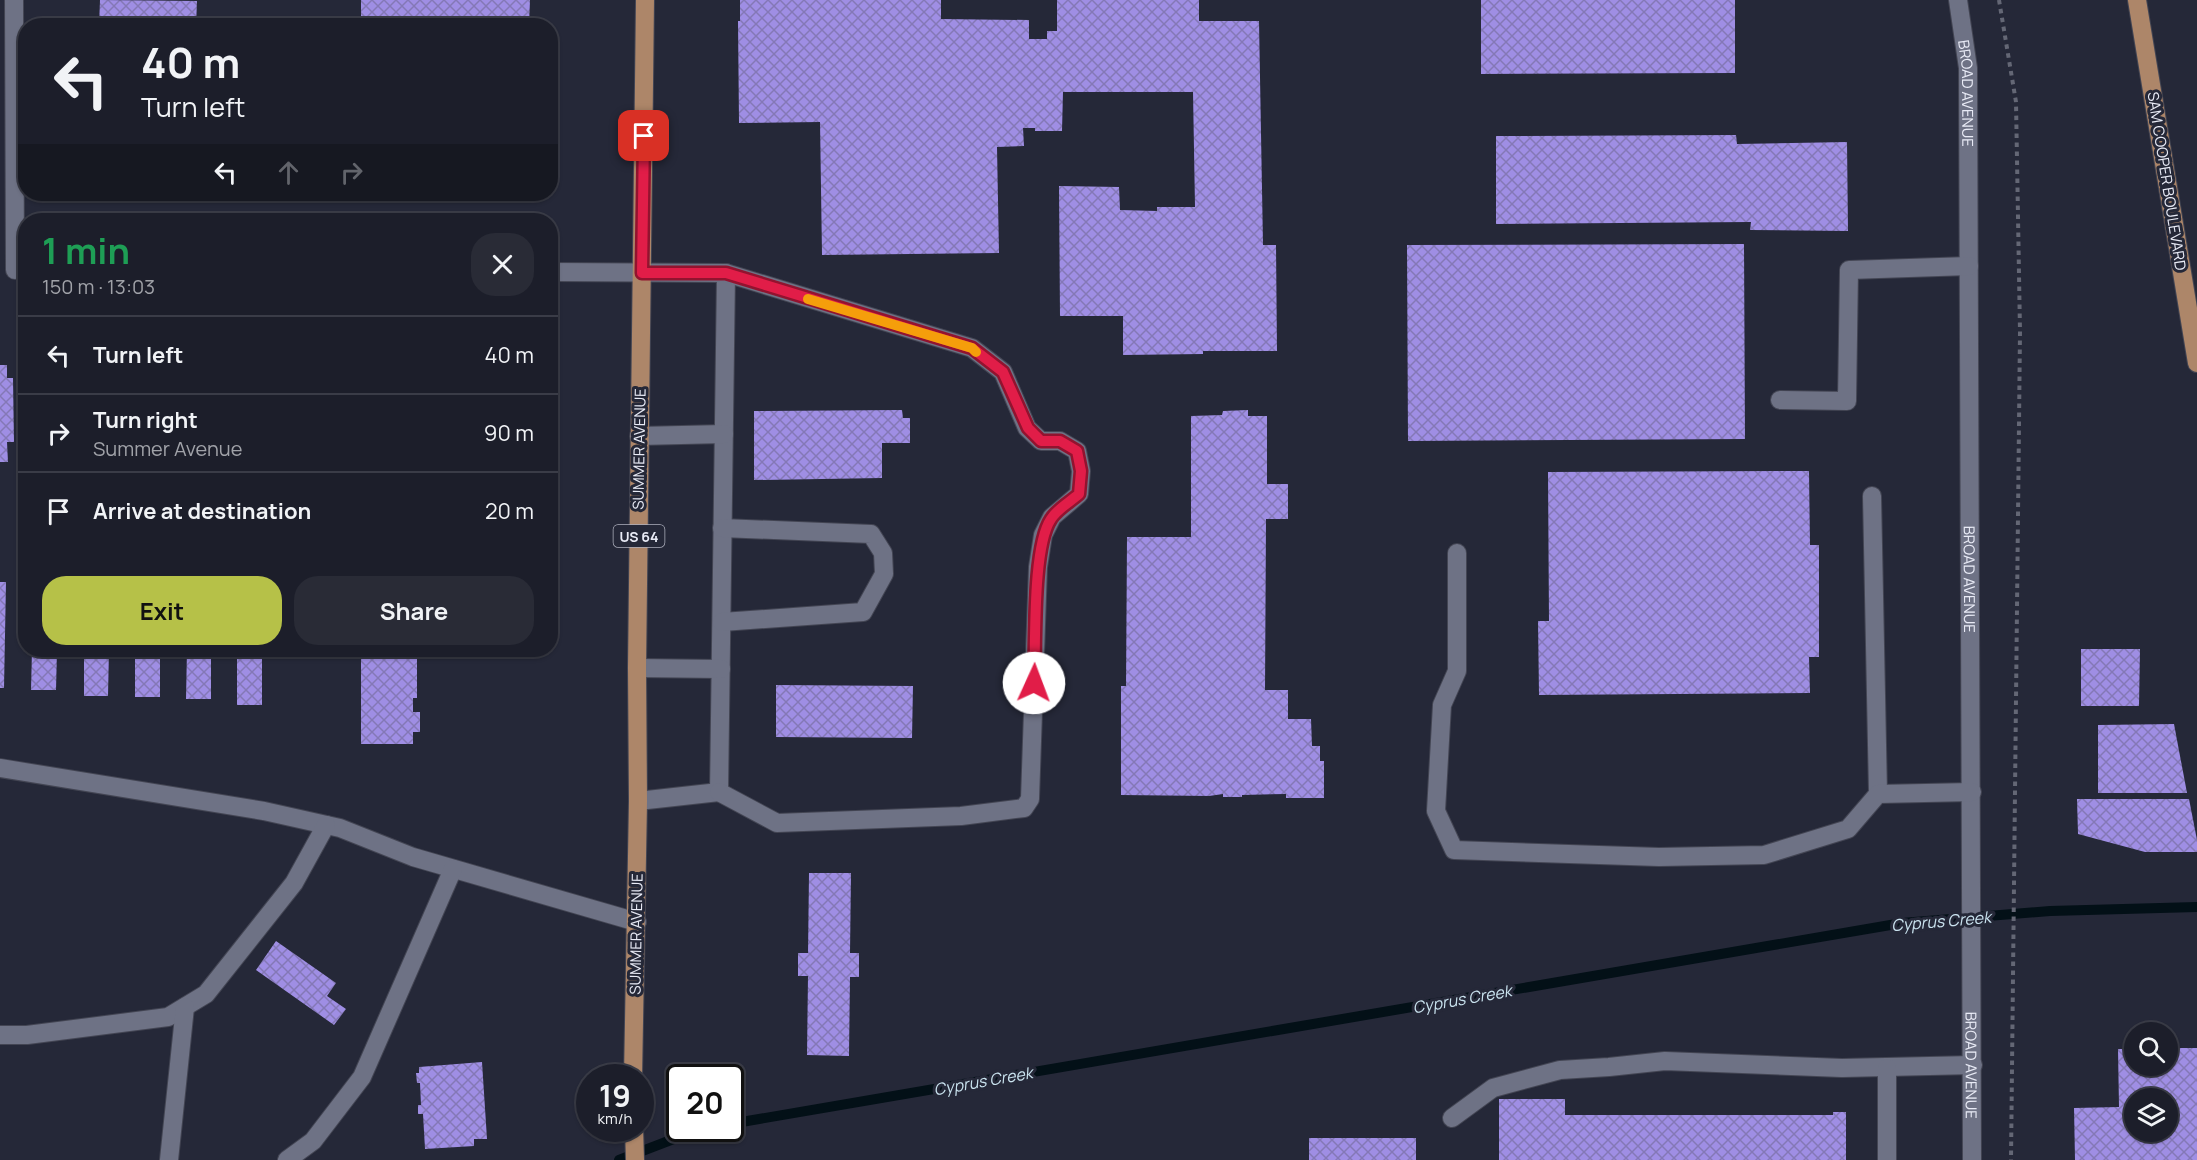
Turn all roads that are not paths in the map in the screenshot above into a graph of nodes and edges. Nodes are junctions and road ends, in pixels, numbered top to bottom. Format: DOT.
graph roads {
  1 [pos="14,0"];
  2 [pos="645,0"];
  3 [pos="1958,0"];
  4 [pos="2136,0"];
  5 [pos="1969,266"];
  6 [pos="14,270"];
  7 [pos="558,272"];
  8 [pos="642,273"];
  9 [pos="726,273"];
  10 [pos="2197,363"];
  11 [pos="1780,400"];
  12 [pos="724,434"];
  13 [pos="639,436"];
  14 [pos="1872,496"];
  15 [pos="722,528"];
  16 [pos="1457,553"];
  17 [pos="722,622"];
  18 [pos="637,668"];
  19 [pos="720,669"];
  20 [pos="0,768"];
  21 [pos="719,792"];
  22 [pos="1972,792"];
  23 [pos="1878,794"];
  24 [pos="638,801"];
  25 [pos="326,825"];
  26 [pos="453,869"];
  27 [pos="637,922"];
  28 [pos="185,1007"];
  29 [pos="0,1035"];
  30 [pos="633,1064"];
  31 [pos="1973,1065"];
  32 [pos="1887,1068"];
  33 [pos="1452,1118"];
  34 [pos="634,1142"];
  35 [pos="169,1160"];
  36 [pos="287,1160"];
  37 [pos="635,1160"];
  38 [pos="1887,1160"];
  39 [pos="1972,1160"];
  1 -- 6 [label="street"];
  2 -- 8 [label="main road, SUMMER AVENUE / US 64"];
  3 -- 5 [label="street, BROAD AVENUE"];
  4 -- 10 [label="main road, SAM COOPER BOULEVARD"];
  5 -- 11 [label="street"];
  5 -- 22 [label="street, BROAD AVENUE"];
  7 -- 8 [label="street"];
  8 -- 9 [label="street"];
  8 -- 13 [label="main road, SUMMER AVENUE / US 64"];
  9 -- 12 [label="street"];
  9 -- 21 [label="street"];
  12 -- 13 [label="street"];
  12 -- 15 [label="street"];
  13 -- 18 [label="main road, SUMMER AVENUE / US 64"];
  14 -- 23 [label="street"];
  15 -- 17 [label="street"];
  15 -- 17 [label="street"];
  16 -- 23 [label="street"];
  17 -- 19 [label="street"];
  18 -- 19 [label="street"];
  18 -- 24 [label="main road, SUMMER AVENUE / US 64"];
  19 -- 21 [label="street"];
  20 -- 25 [label="street"];
  21 -- 24 [label="street"];
  22 -- 23 [label="street"];
  22 -- 31 [label="street, BROAD AVENUE"];
  24 -- 27 [label="main road, SUMMER AVENUE / US 64"];
  25 -- 26 [label="street"];
  25 -- 28 [label="street"];
  26 -- 27 [label="street"];
  26 -- 36 [label="street"];
  27 -- 30 [label="main road, SUMMER AVENUE / US 64"];
  28 -- 29 [label="street"];
  28 -- 35 [label="street"];
  31 -- 32 [label="street"];
  31 -- 39 [label="street, BROAD AVENUE"];
  32 -- 33 [label="street"];
  32 -- 38 [label="street"];
  34 -- 37 [label="main road"];
}
